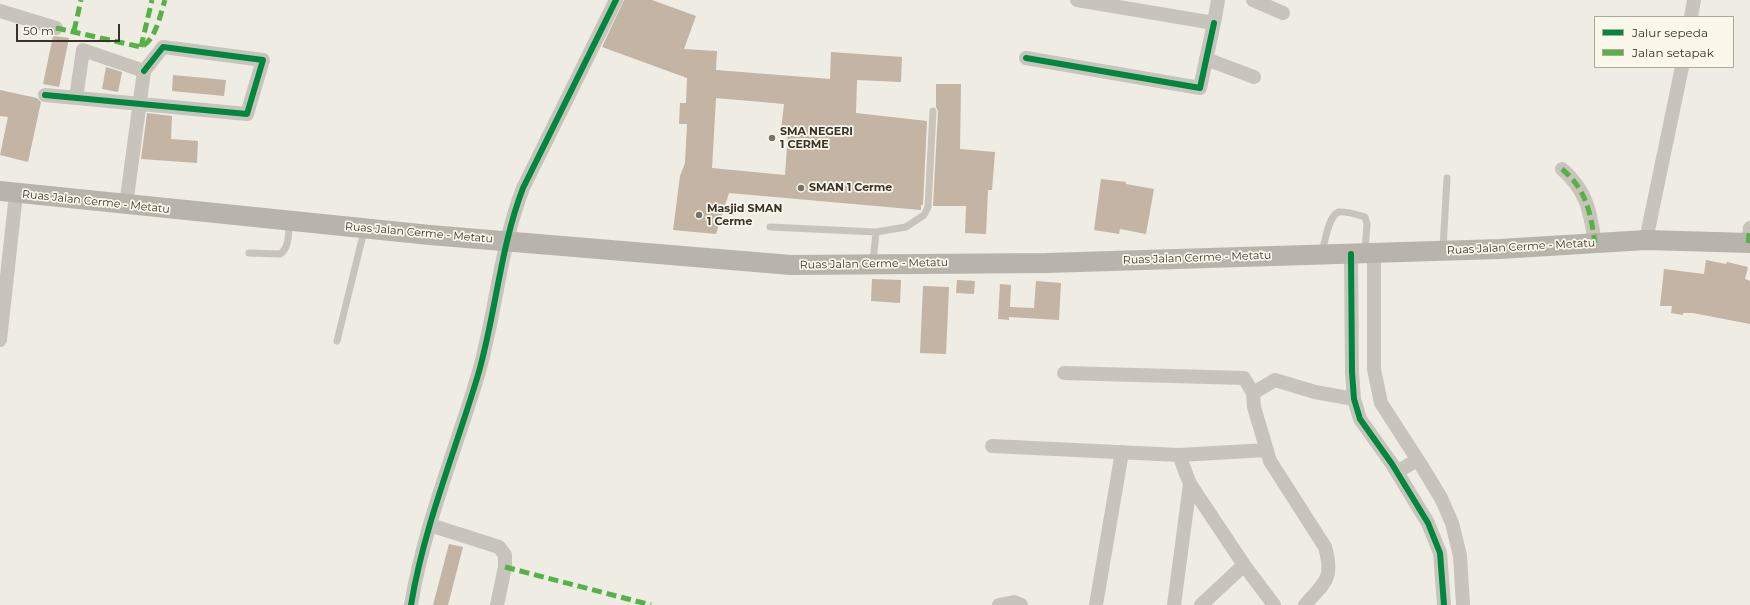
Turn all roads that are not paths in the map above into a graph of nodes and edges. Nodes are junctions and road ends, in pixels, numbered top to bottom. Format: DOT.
graph roads {
  1 [pos="616,0"];
  2 [pos="1077,0"];
  3 [pos="1218,0"];
  4 [pos="1253,0"];
  5 [pos="1694,0"];
  6 [pos="0,11"];
  7 [pos="1283,13"];
  8 [pos="1691,16"];
  9 [pos="1214,23"];
  10 [pos="56,28"];
  11 [pos="1026,58"];
  12 [pos="1206,59"];
  13 [pos="1682,68"];
  14 [pos="144,71"];
  15 [pos="1254,77"];
  16 [pos="45,95"];
  17 [pos="76,98"];
  18 [pos="140,104"];
  19 [pos="933,111"];
  20 [pos="1562,169"];
  21 [pos="1447,178"];
  22 [pos="8,193"];
  23 [pos="126,205"];
  24 [pos="290,221"];
  25 [pos="770,227"];
  26 [pos="365,228"];
  27 [pos="876,232"];
  28 [pos="1749,238"];
  29 [pos="506,240"];
  30 [pos="1646,240"];
  31 [pos="1595,243"];
  32 [pos="1443,251"];
  33 [pos="249,253"];
  34 [pos="1364,253"];
  35 [pos="1321,254"];
  36 [pos="873,264"];
  37 [pos="0,340"];
  38 [pos="337,341"];
  39 [pos="1064,373"];
  40 [pos="1253,393"];
  41 [pos="1354,400"];
  42 [pos="992,446"];
  43 [pos="1267,450"];
  44 [pos="1122,452"];
  45 [pos="1179,455"];
  46 [pos="1417,460"];
  47 [pos="1396,472"];
  48 [pos="1190,484"];
  49 [pos="1435,488"];
  50 [pos="1414,499"];
  51 [pos="430,525"];
  52 [pos="1244,565"];
  53 [pos="411,605"];
  54 [pos="497,605"];
  55 [pos="999,605"];
  56 [pos="1021,605"];
  57 [pos="1096,605"];
  58 [pos="1174,605"];
  59 [pos="1201,605"];
  60 [pos="1274,605"];
  61 [pos="1304,605"];
  62 [pos="1444,605"];
  63 [pos="1463,605"];
  1 -- 29 [label="street"];
  2 -- 9 [label="street"];
  3 -- 9 [label="street"];
  4 -- 7 [label="street"];
  5 -- 8 [label="street"];
  6 -- 10 [label="street"];
  9 -- 12 [label="street"];
  11 -- 12 [label="street"];
  12 -- 15 [label="street"];
  13 -- 30 [label="street"];
  14 -- 17 [label="street"];
  14 -- 18 [label="street"];
  14 -- 18 [label="street"];
  16 -- 17 [label="street"];
  17 -- 18 [label="street"];
  18 -- 23 [label="street"];
  19 -- 27 [label="lane"];
  20 -- 31 [label="street"];
  21 -- 32 [label="lane"];
  22 -- 23 [label="main road, Ruas Jalan Cerme - Metatu"];
  22 -- 37 [label="street"];
  23 -- 24 [label="main road, Ruas Jalan Cerme - Metatu"];
  24 -- 26 [label="main road, Ruas Jalan Cerme - Metatu"];
  24 -- 33 [label="lane"];
  25 -- 27 [label="lane"];
  26 -- 29 [label="main road, Ruas Jalan Cerme - Metatu"];
  26 -- 38 [label="lane"];
  27 -- 36 [label="lane"];
  28 -- 30 [label="main road, Ruas Jalan Cerme - Metatu"];
  29 -- 36 [label="main road, Ruas Jalan Cerme - Metatu"];
  29 -- 51 [label="street"];
  30 -- 31 [label="main road, Ruas Jalan Cerme - Metatu"];
  31 -- 32 [label="main road, Ruas Jalan Cerme - Metatu"];
  32 -- 34 [label="main road, Ruas Jalan Cerme - Metatu"];
  34 -- 35 [label="main road, Ruas Jalan Cerme - Metatu"];
  34 -- 35 [label="lane"];
  34 -- 41 [label="street"];
  34 -- 46 [label="street"];
  35 -- 36 [label="main road, Ruas Jalan Cerme - Metatu"];
  39 -- 40 [label="street"];
  40 -- 41 [label="street"];
  40 -- 43 [label="street"];
  41 -- 47 [label="street"];
  42 -- 44 [label="street"];
  43 -- 45 [label="street"];
  43 -- 61 [label="street"];
  44 -- 45 [label="street"];
  44 -- 57 [label="street"];
  45 -- 48 [label="street"];
  46 -- 47 [label="street"];
  46 -- 49 [label="street"];
  47 -- 50 [label="street"];
  48 -- 52 [label="street"];
  48 -- 58 [label="street"];
  49 -- 50 [label="street"];
  49 -- 63 [label="street"];
  50 -- 62 [label="street"];
  51 -- 53 [label="street"];
  51 -- 54 [label="street"];
  52 -- 59 [label="street"];
  52 -- 60 [label="street"];
  55 -- 56 [label="street"];
}
